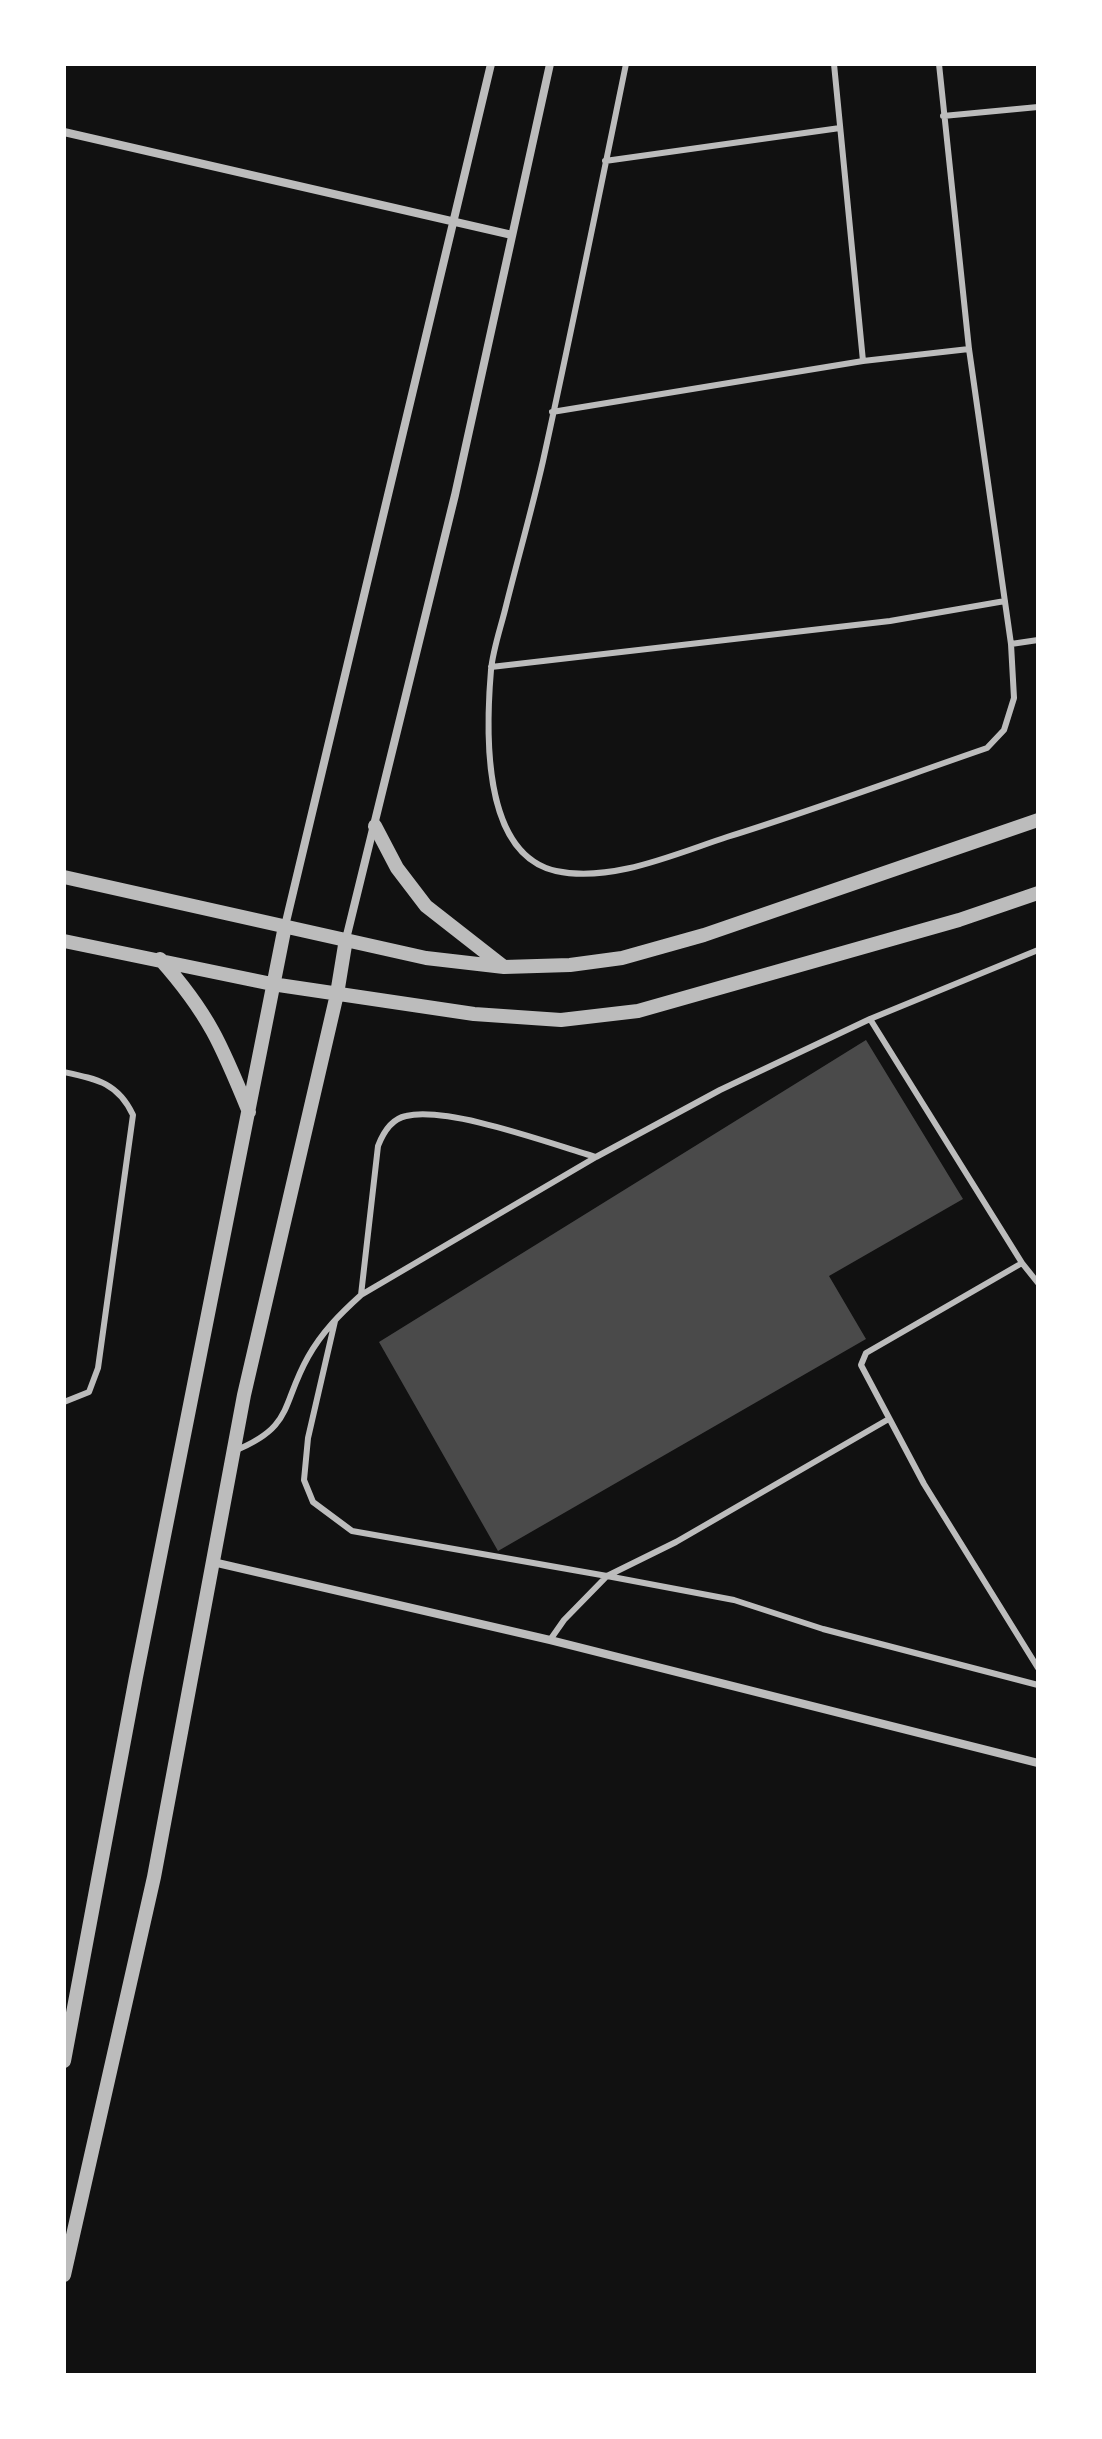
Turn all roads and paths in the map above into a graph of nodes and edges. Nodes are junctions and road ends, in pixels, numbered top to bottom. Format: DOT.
graph roads {
  1 [pos="491,64"];
  2 [pos="550,64"];
  3 [pos="626,64"];
  4 [pos="834,64"];
  5 [pos="939,64"];
  6 [pos="1038,107"];
  7 [pos="943,116"];
  8 [pos="840,128"];
  9 [pos="64,132"];
  10 [pos="605,161"];
  11 [pos="452,222"];
  12 [pos="512,235"];
  13 [pos="969,349"];
  14 [pos="863,361"];
  15 [pos="552,412"];
  16 [pos="1005,601"];
  17 [pos="1038,640"];
  18 [pos="1011,644"];
  19 [pos="491,667"];
  20 [pos="1038,820"];
  21 [pos="375,826"];
  22 [pos="64,877"];
  23 [pos="1038,893"];
  24 [pos="285,926"];
  25 [pos="346,939"];
  26 [pos="64,941"];
  27 [pos="1038,950"];
  28 [pos="160,959"];
  29 [pos="504,967"];
  30 [pos="272,984"];
  31 [pos="337,994"];
  32 [pos="870,1019"];
  33 [pos="64,1072"];
  34 [pos="249,1112"];
  35 [pos="596,1157"];
  36 [pos="1022,1263"];
  37 [pos="1038,1283"];
  38 [pos="361,1295"];
  39 [pos="335,1317"];
  40 [pos="64,1402"];
  41 [pos="887,1420"];
  42 [pos="234,1451"];
  43 [pos="213,1562"];
  44 [pos="607,1576"];
  45 [pos="550,1640"];
  46 [pos="1038,1668"];
  47 [pos="1038,1685"];
  48 [pos="1038,1763"];
  49 [pos="64,2061"];
  50 [pos="64,2275"];
  1 -- 11 [label="street"];
  2 -- 12 [label="street"];
  3 -- 10 [label="lane"];
  4 -- 8 [label="lane"];
  5 -- 7 [label="lane"];
  6 -- 7 [label="lane"];
  7 -- 13 [label="lane"];
  8 -- 10 [label="lane"];
  8 -- 14 [label="lane"];
  9 -- 11 [label="street"];
  10 -- 15 [label="lane"];
  11 -- 12 [label="street"];
  11 -- 24 [label="street"];
  12 -- 21 [label="street"];
  13 -- 14 [label="lane"];
  13 -- 16 [label="lane"];
  14 -- 15 [label="lane"];
  15 -- 19 [label="lane"];
  16 -- 18 [label="lane"];
  16 -- 19 [label="lane"];
  17 -- 18 [label="lane"];
  18 -- 19 [label="lane"];
  20 -- 29 [label="street"];
  21 -- 25 [label="street"];
  21 -- 29 [label="street"];
  22 -- 24 [label="street"];
  23 -- 31 [label="street"];
  24 -- 25 [label="street"];
  24 -- 30 [label="street"];
  25 -- 29 [label="street"];
  25 -- 31 [label="street"];
  26 -- 28 [label="street"];
  27 -- 32 [label="lane"];
  28 -- 30 [label="street"];
  28 -- 34 [label="street"];
  30 -- 31 [label="street"];
  30 -- 34 [label="street"];
  31 -- 42 [label="street"];
  32 -- 35 [label="lane"];
  32 -- 36 [label="lane"];
  33 -- 40 [label="lane"];
  34 -- 49 [label="street"];
  35 -- 38 [label="lane"];
  35 -- 38 [label="lane"];
  36 -- 37 [label="lane"];
  36 -- 41 [label="lane"];
  38 -- 39 [label="lane"];
  39 -- 42 [label="lane"];
  39 -- 44 [label="lane"];
  41 -- 44 [label="lane"];
  41 -- 46 [label="lane"];
  42 -- 43 [label="street"];
  43 -- 45 [label="street"];
  43 -- 50 [label="street"];
  44 -- 45 [label="lane"];
  44 -- 47 [label="lane"];
  45 -- 48 [label="street"];
}
